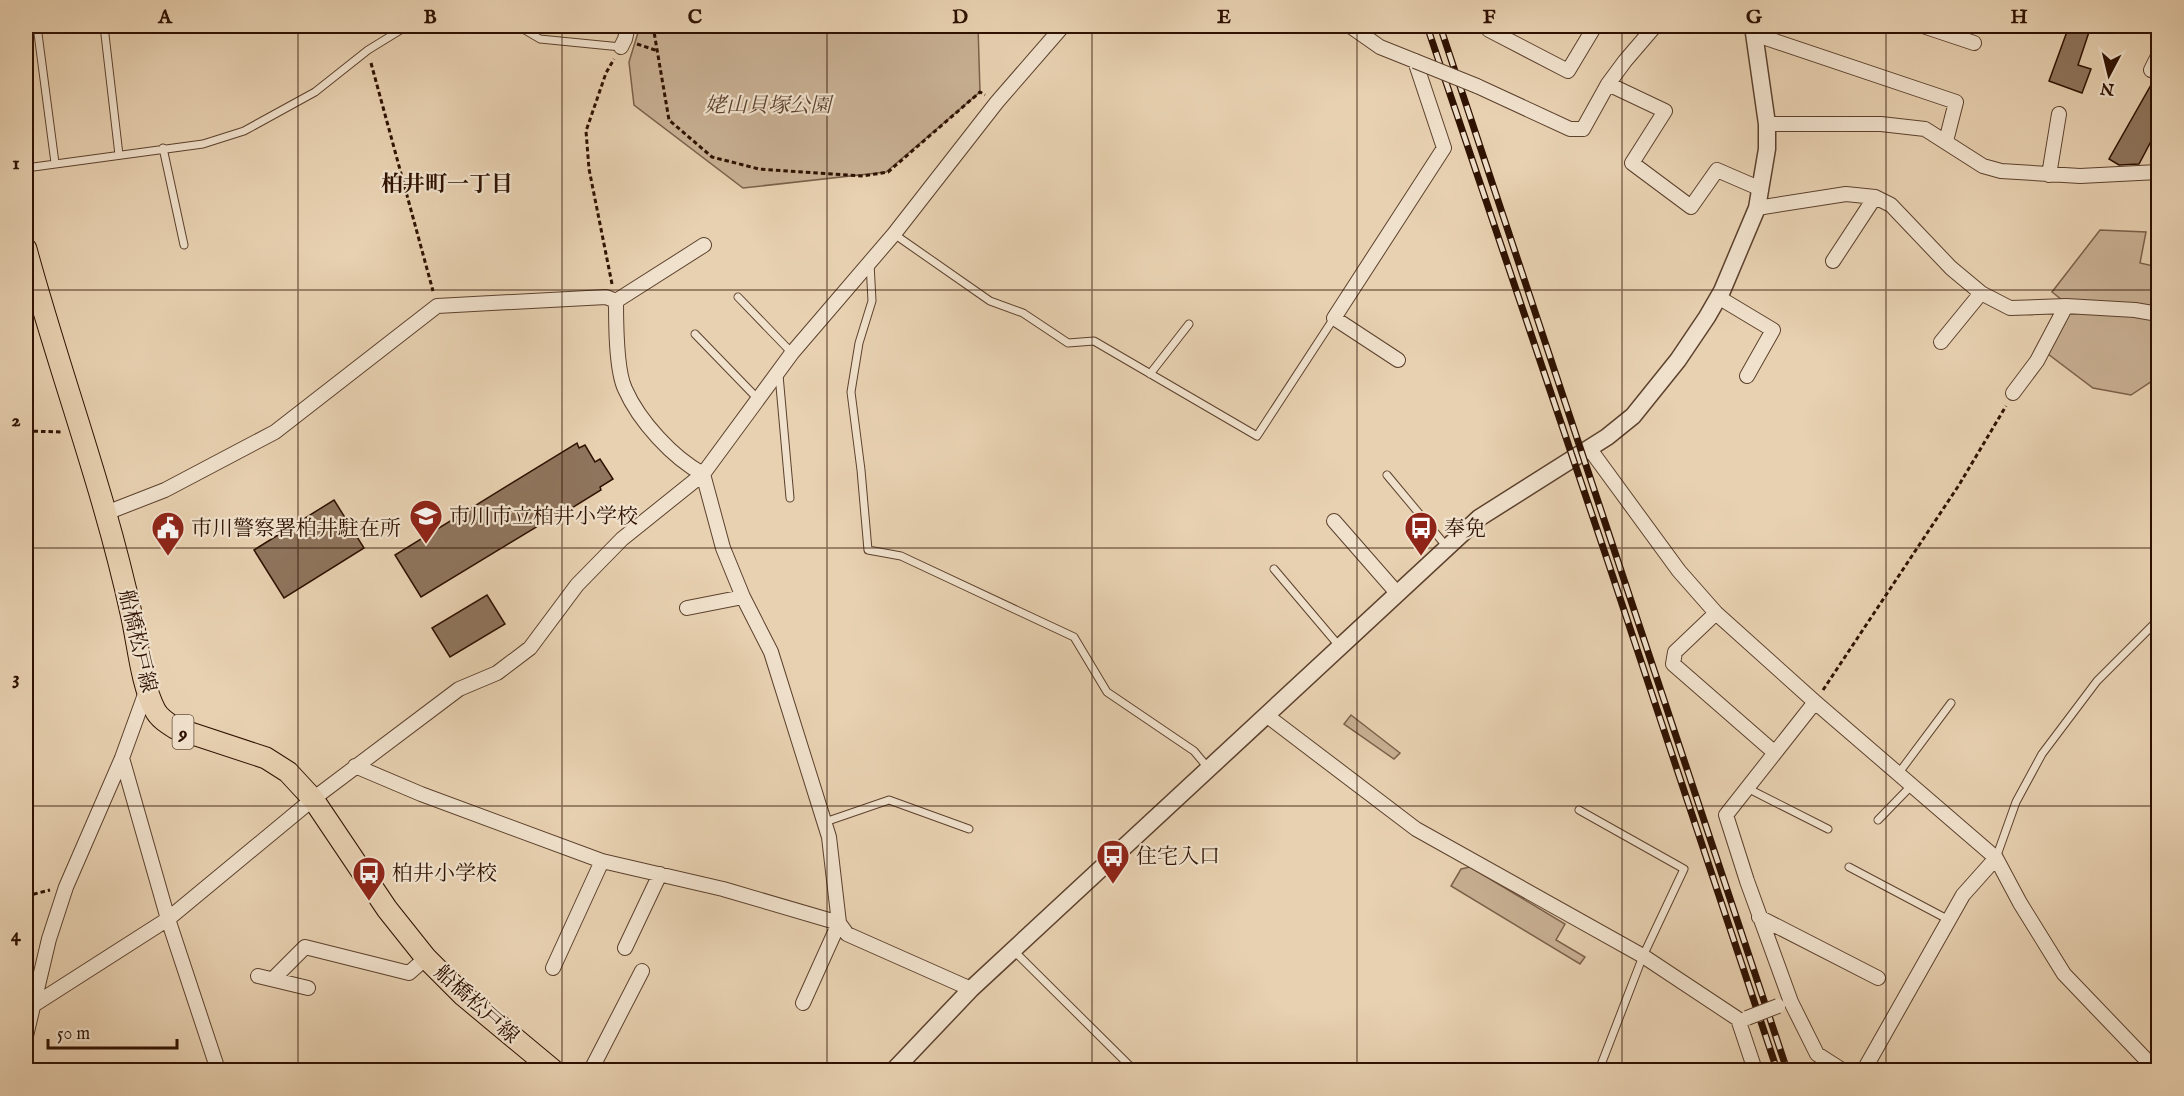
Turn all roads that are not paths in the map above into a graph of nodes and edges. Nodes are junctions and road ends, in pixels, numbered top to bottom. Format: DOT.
graph roads {
  1 [pos="37,26"];
  2 [pos="104,26"];
  3 [pos="407,26"];
  4 [pos="518,26"];
  5 [pos="1063,26"];
  6 [pos="1350,26"];
  7 [pos="1491,26"];
  8 [pos="1595,26"];
  9 [pos="1655,26"];
  10 [pos="1923,26"];
  11 [pos="1754,30"];
  12 [pos="625,37"];
  13 [pos="1974,43"];
  14 [pos="2158,56"];
  15 [pos="1415,61"];
  16 [pos="2151,70"];
  17 [pos="1608,84"];
  18 [pos="2059,114"];
  19 [pos="1767,124"];
  20 [pos="1946,141"];
  21 [pos="163,148"];
  22 [pos="119,155"];
  23 [pos="56,164"];
  24 [pos="26,168"];
  25 [pos="2158,172"];
  26 [pos="2049,175"];
  27 [pos="1761,189"];
  28 [pos="1875,197"];
  29 [pos="1757,208"];
  30 [pos="894,234"];
  31 [pos="184,245"];
  32 [pos="704,245"];
  33 [pos="26,249"];
  34 [pos="1833,261"];
  35 [pos="870,263"];
  36 [pos="1981,293"];
  37 [pos="738,297"];
  38 [pos="1718,297"];
  39 [pos="616,301"];
  40 [pos="2066,306"];
  41 [pos="2158,314"];
  42 [pos="1334,318"];
  43 [pos="1189,324"];
  44 [pos="695,334"];
  45 [pos="1941,342"];
  46 [pos="792,353"];
  47 [pos="1398,360"];
  48 [pos="778,371"];
  49 [pos="1150,374"];
  50 [pos="1747,376"];
  51 [pos="2013,393"];
  52 [pos="758,399"];
  53 [pos="1589,448"];
  54 [pos="703,474"];
  55 [pos="1387,475"];
  56 [pos="790,498"];
  57 [pos="106,513"];
  58 [pos="1334,521"];
  59 [pos="1447,547"];
  60 [pos="1274,569"];
  61 [pos="1397,593"];
  62 [pos="743,597"];
  63 [pos="687,608"];
  64 [pos="1716,613"];
  65 [pos="2158,620"];
  66 [pos="1340,647"];
  67 [pos="147,688"];
  68 [pos="1815,702"];
  69 [pos="1951,703"];
  70 [pos="1266,715"];
  71 [pos="1775,753"];
  72 [pos="122,758"];
  73 [pos="355,766"];
  74 [pos="1209,769"];
  75 [pos="1898,774"];
  76 [pos="1912,785"];
  77 [pos="1748,788"];
  78 [pos="313,799"];
  79 [pos="1579,810"];
  80 [pos="1878,820"];
  81 [pos="825,822"];
  82 [pos="969,828"];
  83 [pos="1828,829"];
  84 [pos="1996,858"];
  85 [pos="602,861"];
  86 [pos="1849,867"];
  87 [pos="660,874"];
  88 [pos="1760,917"];
  89 [pos="168,919"];
  90 [pos="1948,920"];
  91 [pos="839,923"];
  92 [pos="625,948"];
  93 [pos="1013,950"];
  94 [pos="1643,956"];
  95 [pos="426,958"];
  96 [pos="553,968"];
  97 [pos="642,971"];
  98 [pos="258,976"];
  99 [pos="1878,978"];
  100 [pos="273,979"];
  101 [pos="308,988"];
  102 [pos="971,989"];
  103 [pos="803,1004"];
  104 [pos="1785,1004"];
  105 [pos="32,1006"];
  106 [pos="1742,1019"];
  107 [pos="26,1036"];
  108 [pos="1132,1070"];
  109 [pos="218,1071"];
  110 [pos="553,1071"];
  111 [pos="591,1071"];
  112 [pos="894,1071"];
  113 [pos="1599,1071"];
  114 [pos="1755,1071"];
  115 [pos="1842,1071"];
  116 [pos="1864,1071"];
  117 [pos="2156,1071"];
  1 -- 23 [label="lane"];
  2 -- 22 [label="lane"];
  3 -- 21 [label="lane"];
  4 -- 12 [label="lane"];
  5 -- 30 [label="street"];
  6 -- 15 [label="street"];
  7 -- 8 [label="street"];
  9 -- 17 [label="street"];
  10 -- 13 [label="street"];
  11 -- 19 [label="street"];
  11 -- 20 [label="street"];
  14 -- 16 [label="street"];
  15 -- 17 [label="street, bridge"];
  15 -- 42 [label="street"];
  17 -- 27 [label="street"];
  18 -- 26 [label="street"];
  19 -- 20 [label="street"];
  19 -- 27 [label="street"];
  20 -- 26 [label="street"];
  21 -- 22 [label="lane"];
  21 -- 31 [label="lane"];
  22 -- 23 [label="lane"];
  23 -- 24 [label="lane"];
  25 -- 26 [label="street"];
  27 -- 29 [label="street"];
  28 -- 29 [label="street"];
  28 -- 34 [label="street"];
  28 -- 36 [label="street"];
  29 -- 38 [label="street"];
  30 -- 35 [label="street"];
  30 -- 49 [label="lane"];
  32 -- 39 [label="street"];
  33 -- 57 [label="main road, 船橋松戸線 / 9"];
  35 -- 46 [label="street"];
  35 -- 74 [label="lane"];
  36 -- 40 [label="street"];
  36 -- 45 [label="street"];
  37 -- 46 [label="lane"];
  38 -- 50 [label="street"];
  38 -- 53 [label="street"];
  39 -- 54 [label="street"];
  39 -- 57 [label="street"];
  40 -- 41 [label="street"];
  40 -- 51 [label="street"];
  42 -- 47 [label="street"];
  42 -- 49 [label="lane"];
  43 -- 49 [label="lane"];
  44 -- 52 [label="lane"];
  46 -- 48 [label="street"];
  48 -- 52 [label="street"];
  48 -- 56 [label="lane"];
  52 -- 54 [label="street"];
  53 -- 59 [label="street"];
  53 -- 64 [label="street"];
  54 -- 62 [label="street"];
  54 -- 73 [label="street"];
  55 -- 59 [label="lane"];
  57 -- 67 [label="main road, 船橋松戸線 / 9"];
  58 -- 61 [label="street"];
  59 -- 61 [label="street"];
  60 -- 66 [label="lane"];
  61 -- 66 [label="street"];
  62 -- 63 [label="street"];
  62 -- 81 [label="street"];
  64 -- 68 [label="street"];
  64 -- 71 [label="street"];
  65 -- 84 [label="lane"];
  66 -- 70 [label="street"];
  67 -- 72 [label="street"];
  67 -- 78 [label="main road, 船橋松戸線 / 9"];
  68 -- 71 [label="street"];
  68 -- 75 [label="street"];
  69 -- 75 [label="lane"];
  70 -- 74 [label="street"];
  70 -- 94 [label="street"];
  71 -- 77 [label="street"];
  72 -- 89 [label="street"];
  72 -- 105 [label="street"];
  73 -- 78 [label="street"];
  73 -- 85 [label="street"];
  74 -- 93 [label="street"];
  75 -- 76 [label="street"];
  76 -- 80 [label="lane"];
  76 -- 84 [label="street"];
  77 -- 83 [label="lane"];
  77 -- 88 [label="street"];
  78 -- 89 [label="street"];
  78 -- 95 [label="main road, 船橋松戸線 / 9"];
  79 -- 94 [label="lane"];
  81 -- 82 [label="lane"];
  81 -- 91 [label="street"];
  84 -- 90 [label="street"];
  84 -- 117 [label="street"];
  85 -- 87 [label="street"];
  85 -- 96 [label="street"];
  86 -- 90 [label="lane"];
  87 -- 91 [label="street"];
  87 -- 92 [label="street"];
  88 -- 99 [label="street"];
  88 -- 104 [label="street"];
  89 -- 105 [label="street"];
  89 -- 109 [label="street"];
  90 -- 116 [label="street"];
  91 -- 102 [label="street"];
  91 -- 103 [label="street"];
  93 -- 102 [label="street"];
  93 -- 108 [label="lane"];
  94 -- 106 [label="street"];
  94 -- 113 [label="lane"];
  95 -- 100 [label="street"];
  95 -- 110 [label="main road, 船橋松戸線 / 9"];
  97 -- 111 [label="street"];
  98 -- 100 [label="street"];
  100 -- 101 [label="street"];
  102 -- 112 [label="street"];
  104 -- 106 [label="street, bridge"];
  104 -- 115 [label="street"];
  105 -- 107 [label="street"];
  106 -- 114 [label="street"];
}
